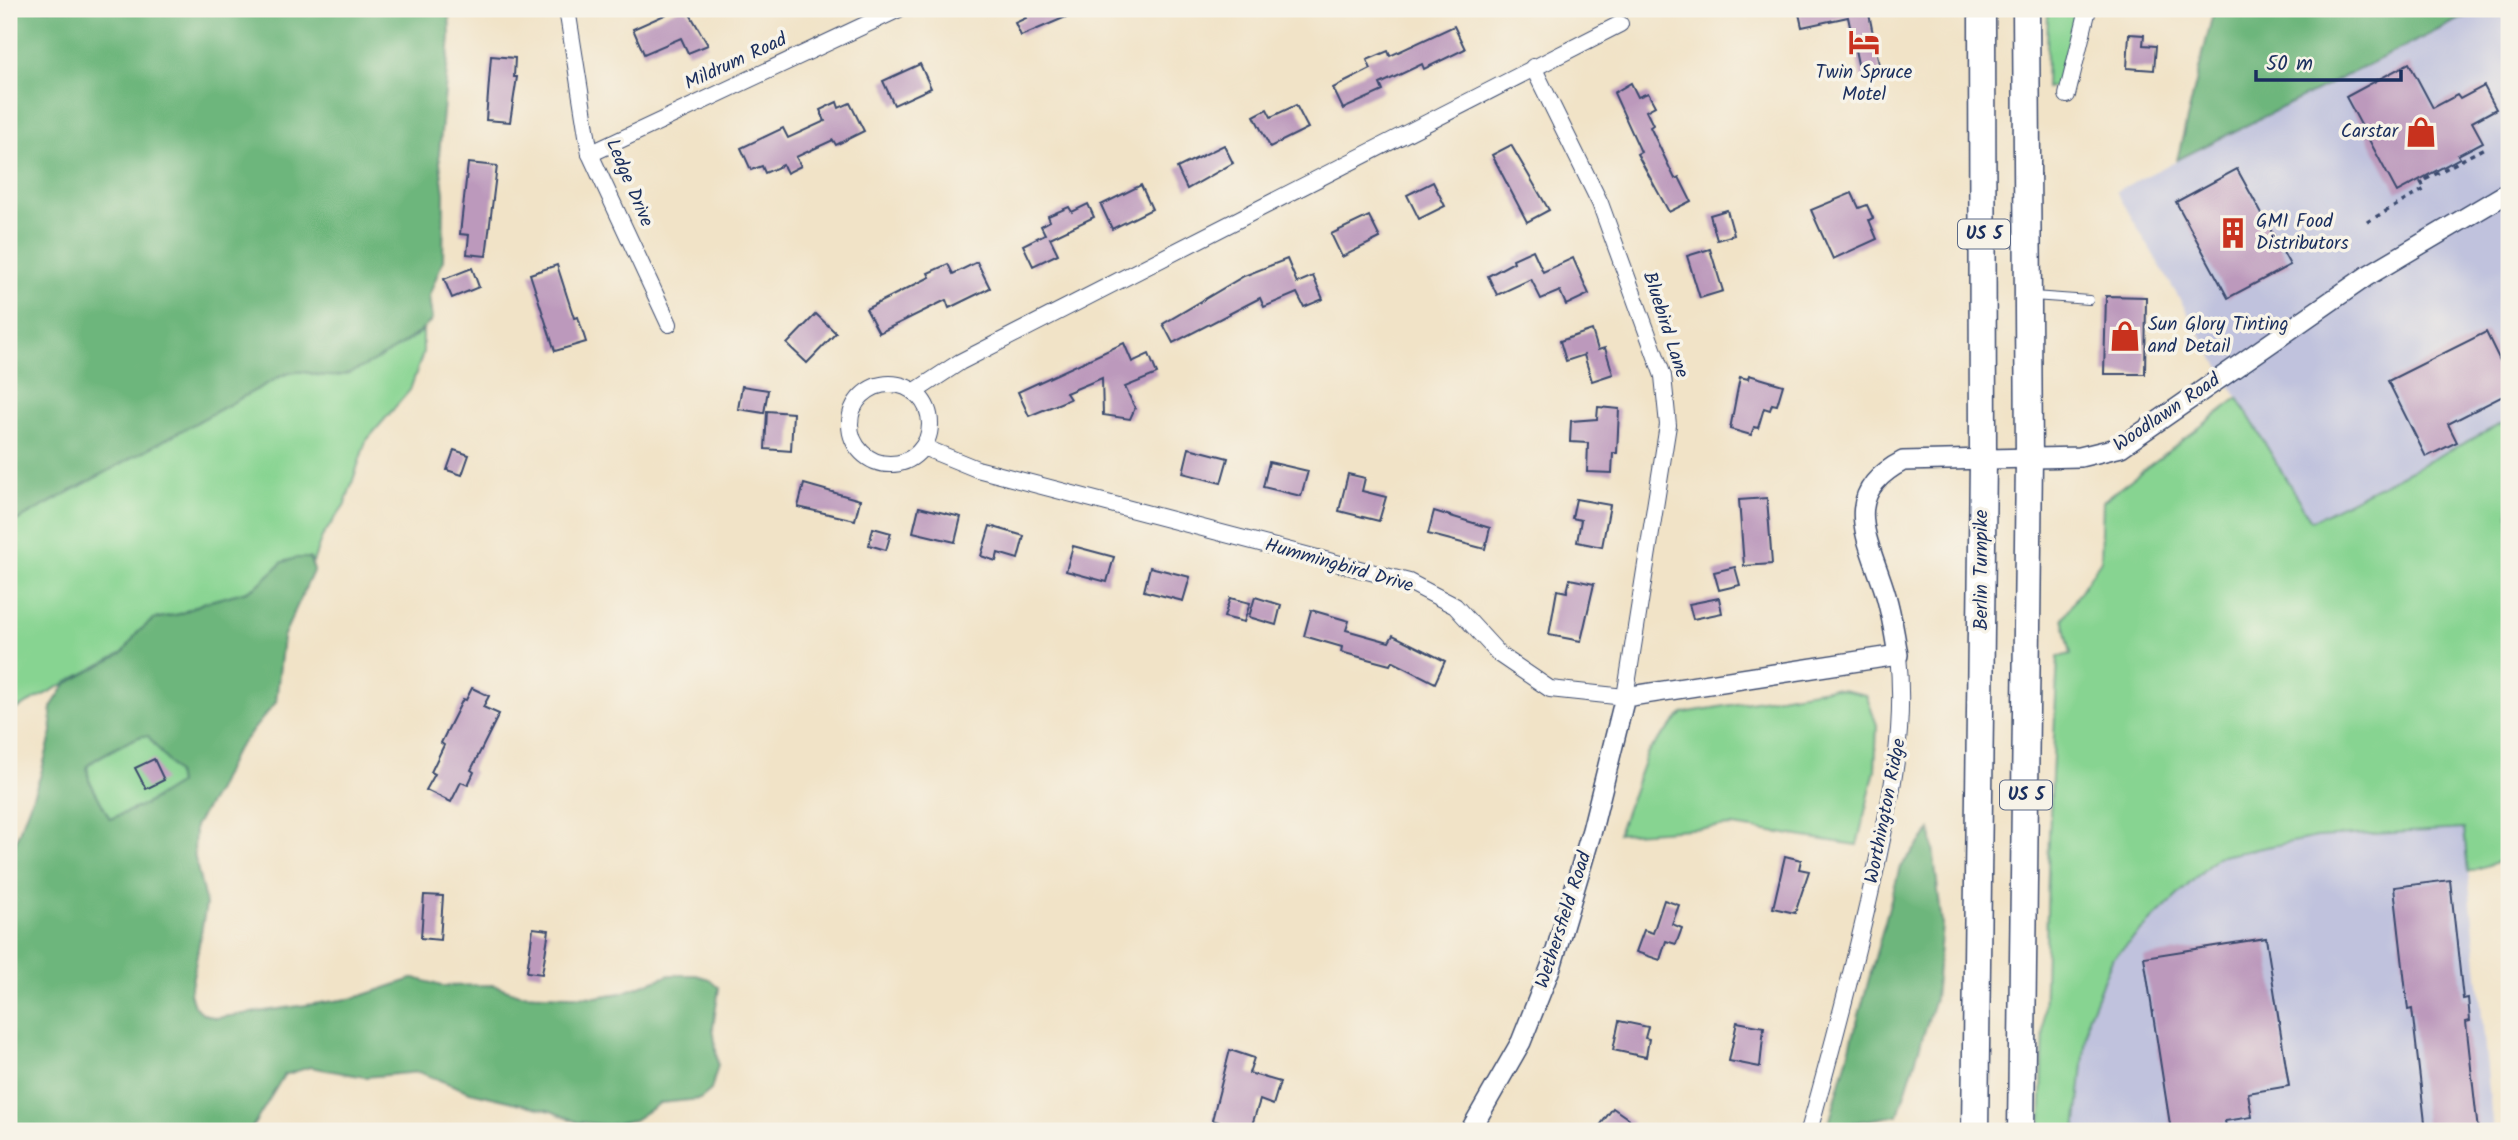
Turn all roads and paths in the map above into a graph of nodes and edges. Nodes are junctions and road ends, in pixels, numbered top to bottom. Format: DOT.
graph roads {
  1 [pos="568,9"];
  2 [pos="899,9"];
  3 [pos="1982,9"];
  4 [pos="2026,9"];
  5 [pos="2088,9"];
  6 [pos="1620,24"];
  7 [pos="1533,67"];
  8 [pos="2067,95"];
  9 [pos="2486,147"];
  10 [pos="590,154"];
  11 [pos="2509,192"];
  12 [pos="2367,222"];
  13 [pos="2029,296"];
  14 [pos="2089,300"];
  15 [pos="669,324"];
  16 [pos="914,391"];
  17 [pos="923,447"];
  18 [pos="2029,459"];
  19 [pos="1983,460"];
  20 [pos="1899,655"];
  21 [pos="1625,697"];
  22 [pos="1470,1131"];
  23 [pos="1810,1131"];
  24 [pos="1975,1131"];
  25 [pos="2021,1131"];
  1 -- 10 [label="street, Ledge Drive"];
  2 -- 10 [label="street, Mildrum Road"];
  3 -- 19 [label="highway, Berlin Turnpike / US 5"];
  4 -- 13 [label="highway, US 5"];
  5 -- 8 [label="street"];
  6 -- 7 [label="street"];
  7 -- 16 [label="street"];
  7 -- 21 [label="street, Bluebird Lane"];
  9 -- 12 [label="path"];
  10 -- 15 [label="street, Ledge Drive"];
  11 -- 18 [label="street, Woodlawn Road"];
  13 -- 14 [label="lane"];
  13 -- 18 [label="highway, US 5"];
  16 -- 17 [label="street"];
  16 -- 17 [label="street"];
  17 -- 21 [label="street, Hummingbird Drive"];
  18 -- 19 [label="street, Woodlawn Road"];
  18 -- 25 [label="highway, US 5"];
  19 -- 20 [label="street, Worthington Ridge"];
  19 -- 24 [label="highway, Berlin Turnpike / US 5"];
  20 -- 21 [label="street, Hummingbird Drive"];
  20 -- 23 [label="street, Worthington Ridge"];
  21 -- 22 [label="street, Wethersfield Road"];
}
